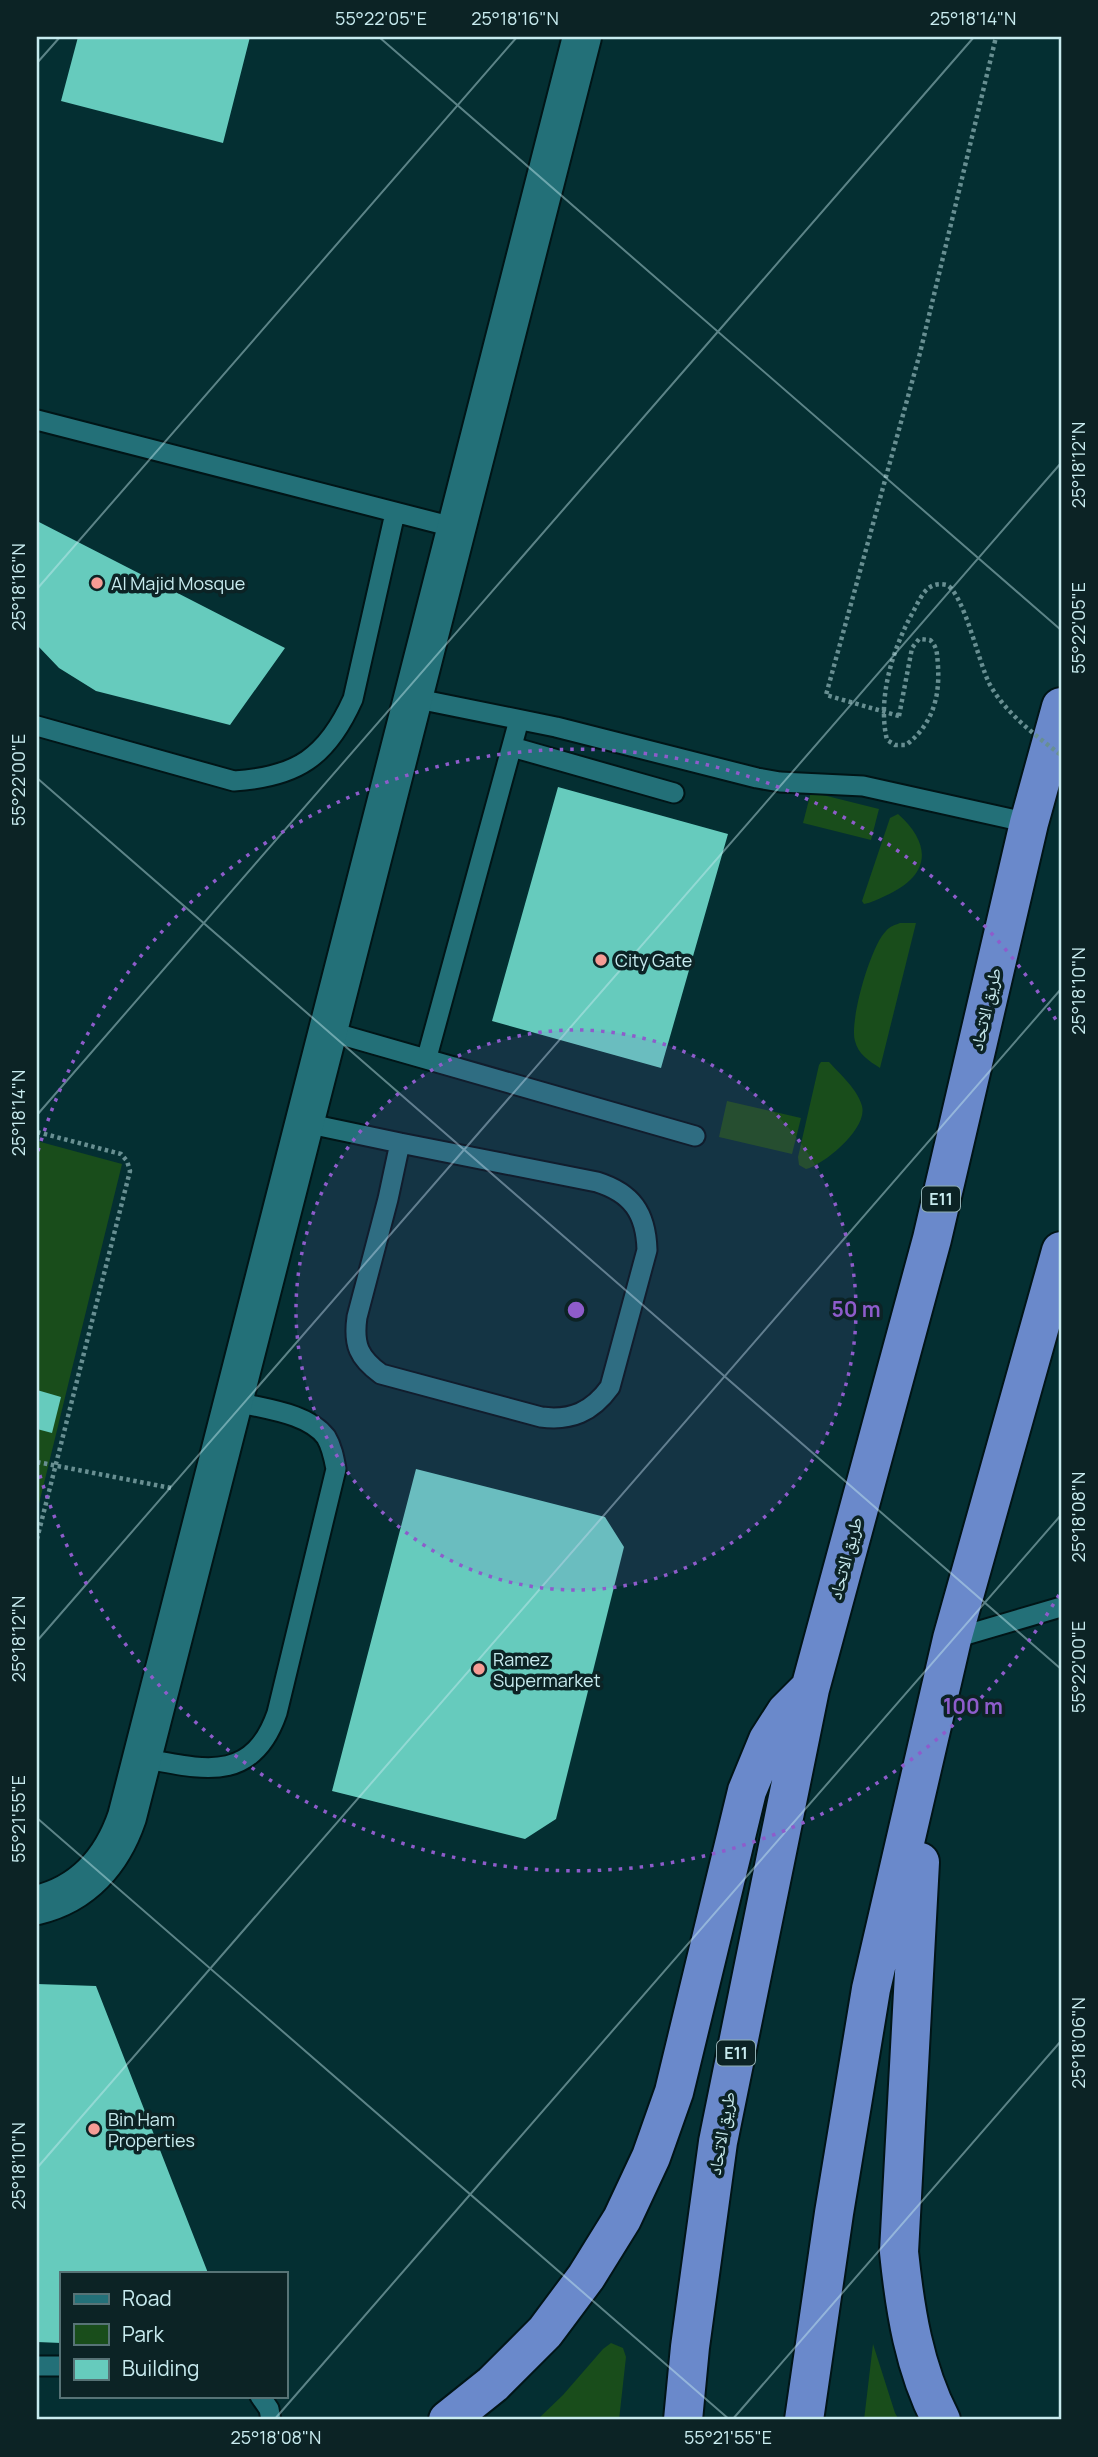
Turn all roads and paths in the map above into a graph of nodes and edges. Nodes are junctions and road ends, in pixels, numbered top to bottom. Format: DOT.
graph roads {
  1 [pos="583,37"];
  2 [pos="996,37"];
  3 [pos="37,420"];
  4 [pos="395,513"];
  5 [pos="457,528"];
  6 [pos="413,698"];
  7 [pos="1061,707"];
  8 [pos="519,720"];
  9 [pos="37,726"];
  10 [pos="512,747"];
  11 [pos="1061,755"];
  12 [pos="674,793"];
  13 [pos="1029,823"];
  14 [pos="328,1031"];
  15 [pos="427,1057"];
  16 [pos="305,1123"];
  17 [pos="37,1132"];
  18 [pos="695,1136"];
  19 [pos="400,1143"];
  20 [pos="1061,1251"];
  21 [pos="233,1401"];
  22 [pos="37,1462"];
  23 [pos="55,1466"];
  24 [pos="210,1495"];
  25 [pos="37,1539"];
  26 [pos="1061,1607"];
  27 [pos="953,1639"];
  28 [pos="810,1689"];
  29 [pos="142,1758"];
  30 [pos="925,1764"];
  31 [pos="37,1905"];
  32 [pos="37,2366"];
  33 [pos="60,2366"];
  34 [pos="261,2398"];
  35 [pos="271,2420"];
  36 [pos="448,2420"];
  37 [pos="683,2420"];
  38 [pos="804,2420"];
  39 [pos="941,2420"];
  1 -- 5 [label="main road"];
  2 -- 11 [label="path, bridge"];
  3 -- 4 [label="lane"];
  4 -- 5 [label="lane"];
  4 -- 9 [label="lane"];
  5 -- 6 [label="main road"];
  6 -- 8 [label="lane"];
  6 -- 14 [label="main road"];
  7 -- 13 [label="highway, طريق الاتحاد / E11"];
  8 -- 10 [label="lane"];
  8 -- 13 [label="lane"];
  10 -- 12 [label="lane"];
  10 -- 15 [label="lane"];
  13 -- 28 [label="highway, طريق الاتحاد / E11"];
  14 -- 15 [label="lane"];
  14 -- 16 [label="main road"];
  15 -- 18 [label="lane"];
  16 -- 19 [label="lane"];
  16 -- 21 [label="main road"];
  17 -- 23 [label="path"];
  19 -- 19 [label="lane"];
  20 -- 27 [label="highway"];
  21 -- 24 [label="main road"];
  21 -- 29 [label="lane"];
  22 -- 23 [label="path"];
  23 -- 24 [label="path"];
  23 -- 25 [label="path"];
  24 -- 29 [label="main road"];
  26 -- 27 [label="lane"];
  27 -- 30 [label="highway"];
  28 -- 36 [label="highway"];
  28 -- 37 [label="highway, طريق الاتحاد / E11"];
  29 -- 31 [label="main road"];
  30 -- 38 [label="highway"];
  30 -- 39 [label="highway"];
  32 -- 33 [label="lane"];
  34 -- 35 [label="lane"];
}
